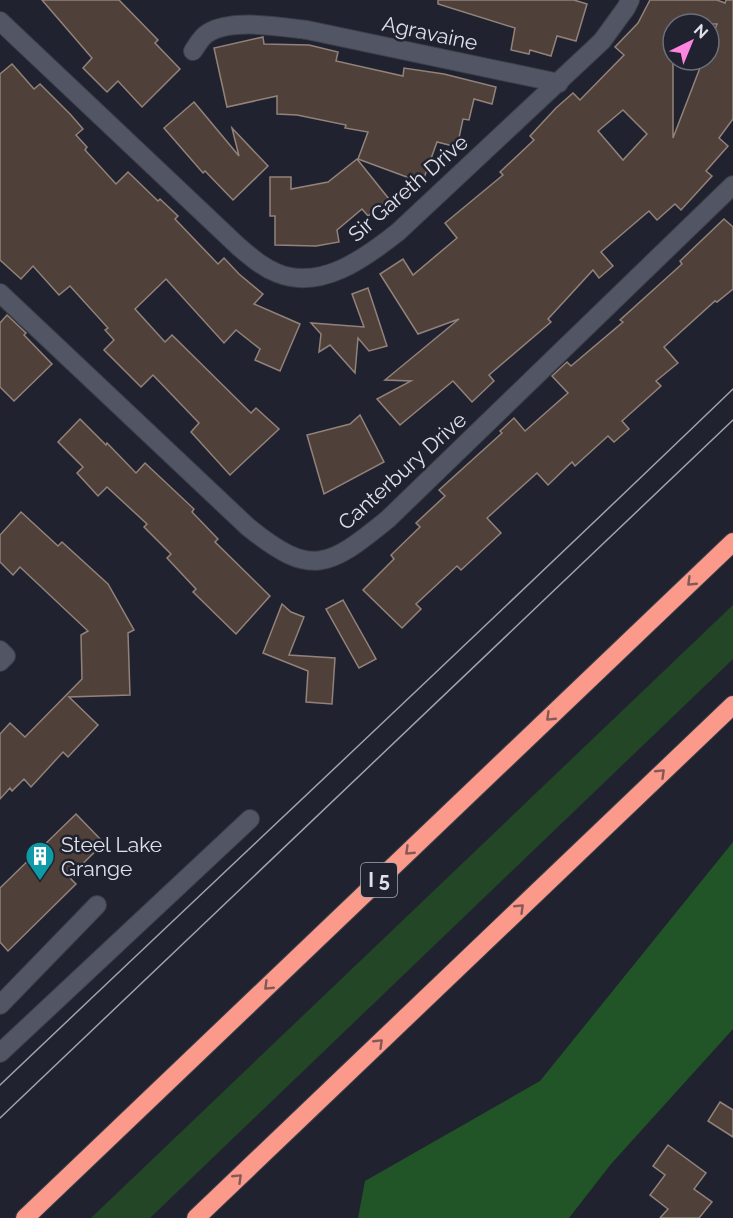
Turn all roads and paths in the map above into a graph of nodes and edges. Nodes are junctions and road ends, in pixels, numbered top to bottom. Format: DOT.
graph roads {
  1 [pos="630,0"];
  2 [pos="0,21"];
  3 [pos="194,51"];
  4 [pos="559,83"];
  5 [pos="733,185"];
  6 [pos="0,294"];
  7 [pos="733,542"];
  8 [pos="733,705"];
  9 [pos="250,819"];
  10 [pos="97,904"];
  11 [pos="0,1005"];
  12 [pos="0,1053"];
  13 [pos="25,1218"];
  14 [pos="196,1218"];
  1 -- 4 [label="street, Sir Gareth Drive"];
  2 -- 4 [label="street, Sir Gareth Drive"];
  3 -- 4 [label="street, Agravaine"];
  5 -- 6 [label="street, Canterbury Drive"];
  7 -- 13 [label="highway, I 5, one-way"];
  14 -- 8 [label="highway, one-way"];
  9 -- 12 [label="street"];
  10 -- 11 [label="street"];
}
